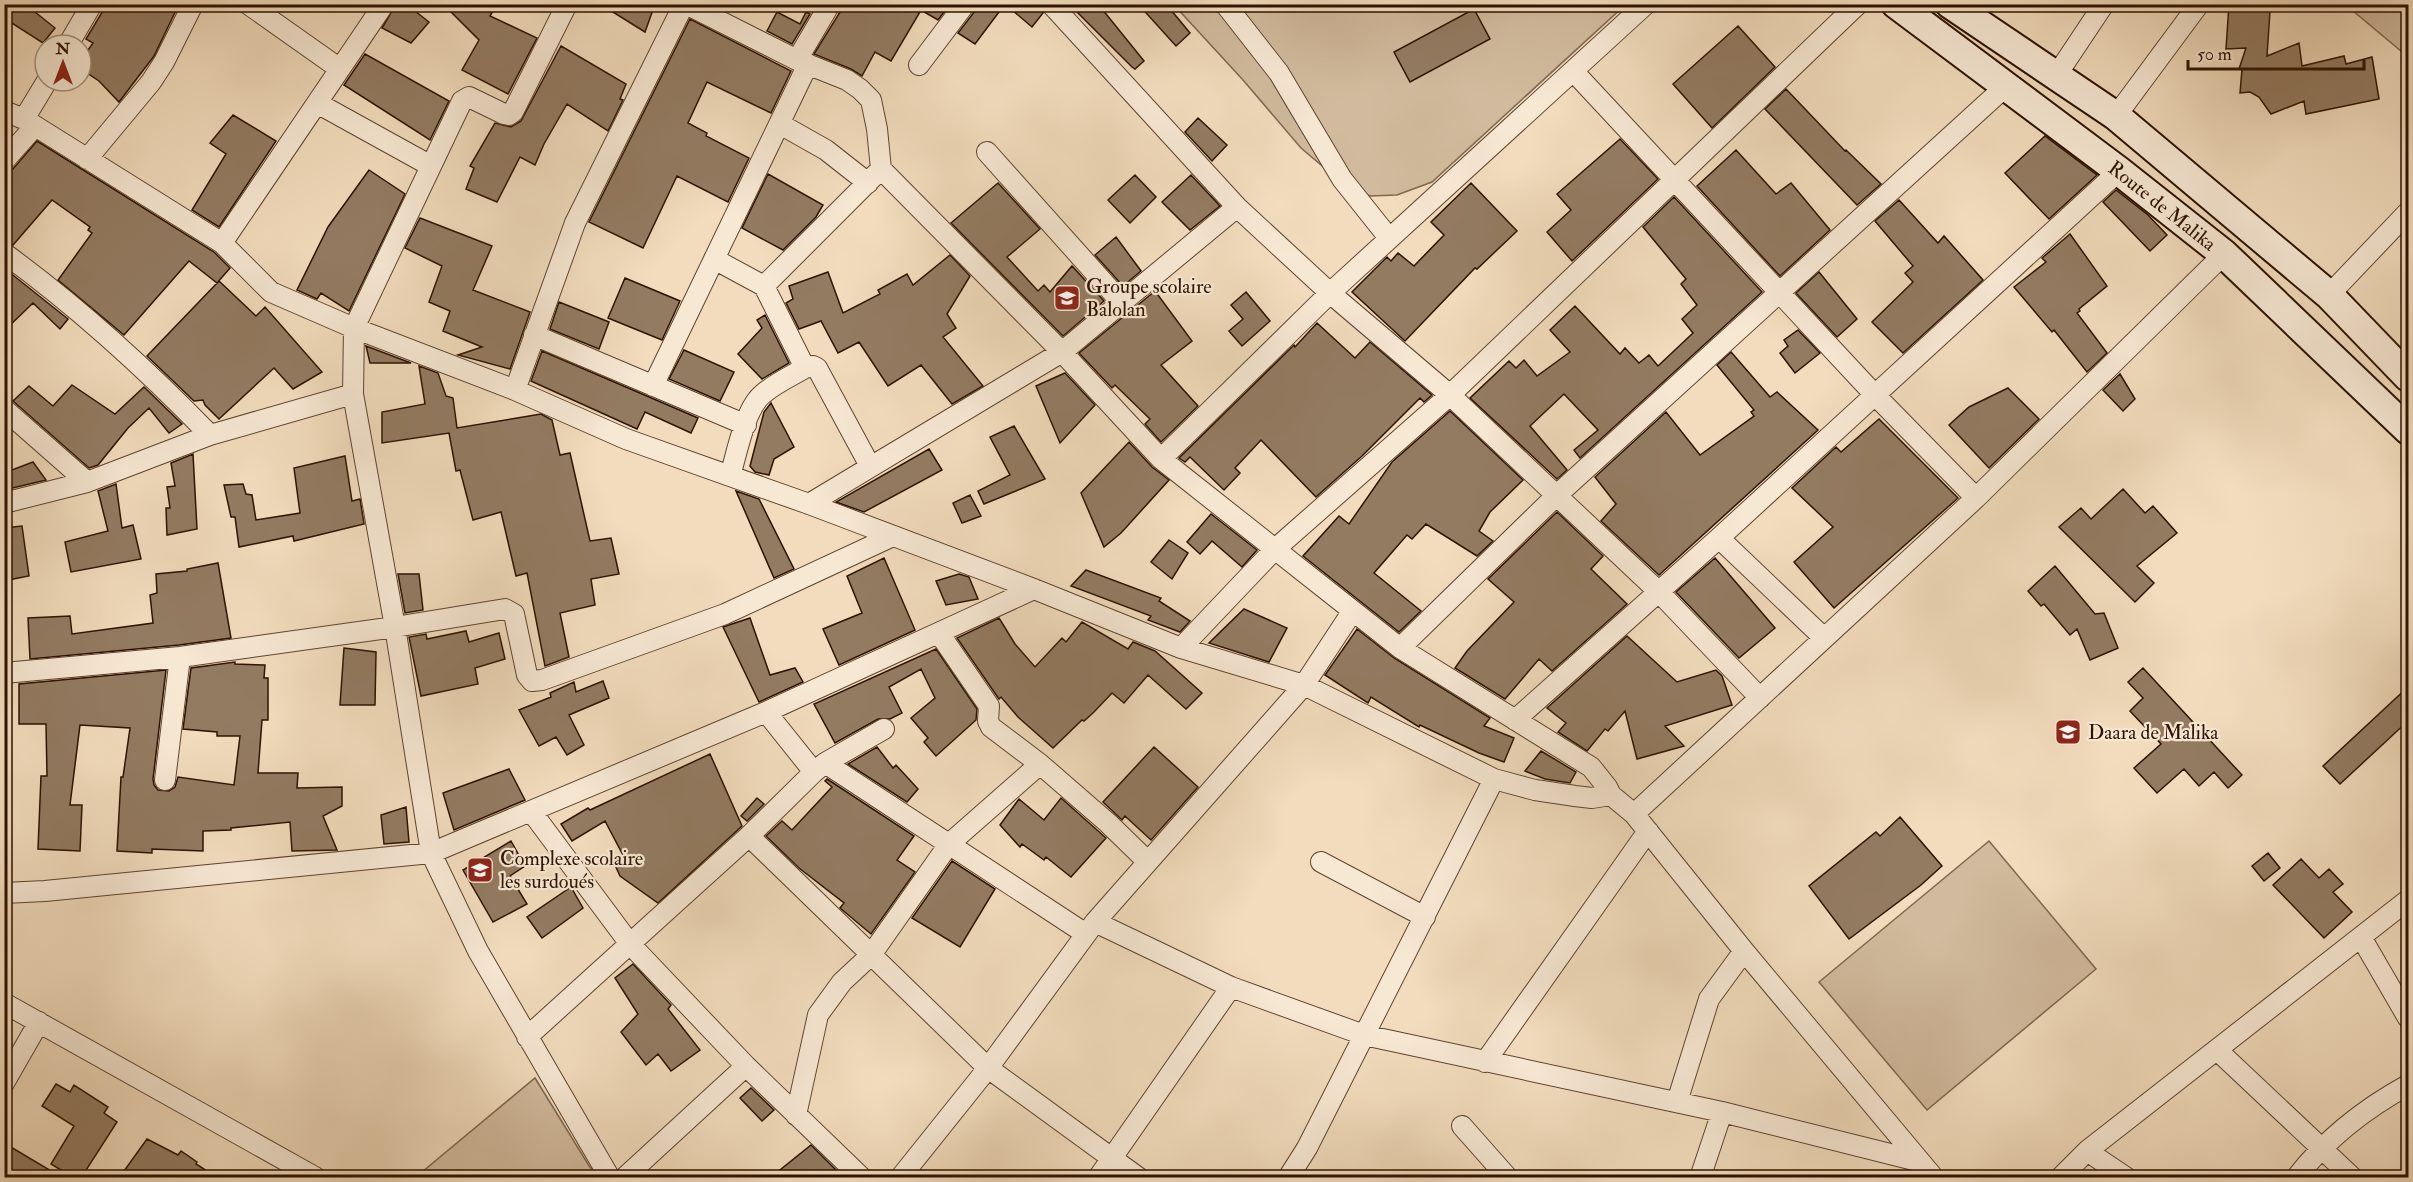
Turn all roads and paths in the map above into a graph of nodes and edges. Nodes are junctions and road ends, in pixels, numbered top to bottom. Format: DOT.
graph roads {
  1 [pos="193,4"];
  2 [pos="248,4"];
  3 [pos="384,4"];
  4 [pos="567,4"];
  5 [pos="685,4"];
  6 [pos="830,4"];
  7 [pos="964,4"];
  8 [pos="1051,4"];
  9 [pos="1225,4"];
  10 [pos="1646,4"];
  11 [pos="1858,4"];
  12 [pos="1896,4"];
  13 [pos="1950,4"];
  14 [pos="2104,4"];
  15 [pos="2199,4"];
  16 [pos="90,5"];
  17 [pos="75,33"];
  18 [pos="802,62"];
  19 [pos="919,65"];
  20 [pos="340,69"];
  21 [pos="1574,72"];
  22 [pos="2056,76"];
  23 [pos="2006,86"];
  24 [pos="42,93"];
  25 [pos="317,103"];
  26 [pos="4,111"];
  27 [pos="2116,116"];
  28 [pos="29,123"];
  29 [pos="780,124"];
  30 [pos="987,152"];
  31 [pos="87,159"];
  32 [pos="4,161"];
  33 [pos="431,166"];
  34 [pos="2120,171"];
  35 [pos="874,176"];
  36 [pos="1675,182"];
  37 [pos="1237,207"];
  38 [pos="2409,212"];
  39 [pos="1389,238"];
  40 [pos="222,243"];
  41 [pos="4,253"];
  42 [pos="2224,254"];
  43 [pos="714,259"];
  44 [pos="764,286"];
  45 [pos="1778,292"];
  46 [pos="1330,293"];
  47 [pos="2329,295"];
  48 [pos="1122,303"];
  49 [pos="354,328"];
  50 [pos="534,335"];
  51 [pos="1062,352"];
  52 [pos="804,368"];
  53 [pos="2409,377"];
  54 [pos="652,386"];
  55 [pos="515,390"];
  56 [pos="353,394"];
  57 [pos="1874,394"];
  58 [pos="1450,395"];
  59 [pos="4,409"];
  60 [pos="2405,419"];
  61 [pos="746,425"];
  62 [pos="210,435"];
  63 [pos="1161,459"];
  64 [pos="870,466"];
  65 [pos="730,476"];
  66 [pos="87,482"];
  67 [pos="1557,495"];
  68 [pos="1976,498"];
  69 [pos="4,503"];
  70 [pos="809,504"];
  71 [pos="893,536"];
  72 [pos="1719,538"];
  73 [pos="1274,550"];
  74 [pos="1034,589"];
  75 [pos="1659,592"];
  76 [pos="1352,612"];
  77 [pos="395,627"];
  78 [pos="939,633"];
  79 [pos="1824,639"];
  80 [pos="1181,648"];
  81 [pos="1400,648"];
  82 [pos="180,657"];
  83 [pos="4,673"];
  84 [pos="1304,685"];
  85 [pos="1760,698"];
  86 [pos="766,712"];
  87 [pos="1515,720"];
  88 [pos="884,729"];
  89 [pos="1040,764"];
  90 [pos="820,767"];
  91 [pos="1494,779"];
  92 [pos="165,780"];
  93 [pos="1611,795"];
  94 [pos="531,811"];
  95 [pos="1634,814"];
  96 [pos="1648,831"];
  97 [pos="749,836"];
  98 [pos="949,844"];
  99 [pos="431,853"];
  100 [pos="1147,861"];
  101 [pos="1321,862"];
  102 [pos="4,893"];
  103 [pos="2409,900"];
  104 [pos="1425,917"];
  105 [pos="1091,928"];
  106 [pos="2361,937"];
  107 [pos="630,944"];
  108 [pos="1744,951"];
  109 [pos="871,955"];
  110 [pos="1231,987"];
  111 [pos="4,1003"];
  112 [pos="2409,1018"];
  113 [pos="39,1022"];
  114 [pos="1364,1035"];
  115 [pos="527,1037"];
  116 [pos="2217,1050"];
  117 [pos="1485,1062"];
  118 [pos="746,1066"];
  119 [pos="988,1068"];
  120 [pos="4,1083"];
  121 [pos="2409,1085"];
  122 [pos="1677,1102"];
  123 [pos="1722,1112"];
  124 [pos="796,1115"];
  125 [pos="1462,1126"];
  126 [pos="2323,1148"];
  127 [pos="2087,1151"];
  128 [pos="1113,1157"];
  129 [pos="1918,1161"];
  130 [pos="315,1178"];
  131 [pos="610,1178"];
  132 [pos="624,1178"];
  133 [pos="862,1178"];
  134 [pos="900,1178"];
  135 [pos="1098,1178"];
  136 [pos="1139,1178"];
  137 [pos="1288,1178"];
  138 [pos="1508,1178"];
  139 [pos="1700,1178"];
  140 [pos="1934,1178"];
  141 [pos="2060,1178"];
  142 [pos="2127,1178"];
  143 [pos="2296,1178"];
  144 [pos="2353,1178"];
  1 -- 31 [label="street"];
  2 -- 20 [label="street"];
  3 -- 20 [label="street"];
  4 -- 33 [label="street"];
  5 -- 18 [label="street"];
  5 -- 50 [label="street"];
  6 -- 18 [label="street"];
  7 -- 19 [label="street"];
  8 -- 37 [label="street"];
  9 -- 39 [label="street"];
  10 -- 21 [label="street"];
  11 -- 36 [label="street"];
  12 -- 23 [label="main road, Route de Malika"];
  13 -- 22 [label="main road, Route de Malika"];
  14 -- 22 [label="street"];
  15 -- 27 [label="street"];
  16 -- 17 [label="street"];
  18 -- 29 [label="street"];
  18 -- 35 [label="street"];
  20 -- 25 [label="street"];
  21 -- 36 [label="street"];
  21 -- 39 [label="street"];
  22 -- 27 [label="main road, Route de Malika"];
  23 -- 34 [label="main road, Route de Malika"];
  23 -- 45 [label="street"];
  24 -- 28 [label="street"];
  25 -- 33 [label="street"];
  25 -- 40 [label="street"];
  26 -- 28 [label="street"];
  27 -- 47 [label="main road, Route de Malika"];
  28 -- 31 [label="street"];
  28 -- 32 [label="street"];
  29 -- 35 [label="street"];
  29 -- 43 [label="street"];
  30 -- 48 [label="street"];
  31 -- 40 [label="street"];
  33 -- 49 [label="street"];
  34 -- 42 [label="main road, Route de Malika"];
  34 -- 57 [label="street"];
  35 -- 44 [label="street"];
  35 -- 51 [label="street"];
  36 -- 45 [label="street"];
  36 -- 58 [label="street"];
  37 -- 46 [label="street"];
  37 -- 48 [label="street"];
  38 -- 47 [label="street"];
  39 -- 46 [label="street"];
  40 -- 49 [label="street"];
  41 -- 62 [label="street"];
  42 -- 60 [label="main road, Route de Malika"];
  42 -- 68 [label="street"];
  43 -- 44 [label="street"];
  43 -- 54 [label="street"];
  44 -- 52 [label="street"];
  45 -- 57 [label="street"];
  45 -- 67 [label="street"];
  46 -- 58 [label="street"];
  46 -- 63 [label="street"];
  47 -- 53 [label="main road, Route de Malika"];
  48 -- 51 [label="street"];
  49 -- 55 [label="street"];
  49 -- 56 [label="street"];
  50 -- 54 [label="street"];
  50 -- 55 [label="street"];
  51 -- 63 [label="street"];
  51 -- 64 [label="street"];
  52 -- 61 [label="street"];
  52 -- 64 [label="street"];
  54 -- 61 [label="street"];
  55 -- 65 [label="street"];
  56 -- 62 [label="street"];
  56 -- 77 [label="street"];
  57 -- 68 [label="street"];
  57 -- 72 [label="street"];
  58 -- 67 [label="street"];
  58 -- 73 [label="street"];
  59 -- 66 [label="street"];
  61 -- 65 [label="street"];
  62 -- 66 [label="street"];
  63 -- 73 [label="street"];
  64 -- 70 [label="street"];
  65 -- 70 [label="street"];
  66 -- 69 [label="street"];
  67 -- 75 [label="street"];
  67 -- 81 [label="street"];
  68 -- 79 [label="street"];
  70 -- 71 [label="street"];
  71 -- 74 [label="street"];
  71 -- 77 [label="street"];
  72 -- 75 [label="street"];
  72 -- 79 [label="street"];
  73 -- 76 [label="street"];
  73 -- 80 [label="street"];
  74 -- 78 [label="street"];
  74 -- 80 [label="street"];
  75 -- 85 [label="street"];
  75 -- 87 [label="street"];
  76 -- 81 [label="street"];
  76 -- 84 [label="street"];
  77 -- 82 [label="street"];
  77 -- 99 [label="street"];
  78 -- 86 [label="street"];
  78 -- 89 [label="street"];
  79 -- 85 [label="street"];
  80 -- 84 [label="street"];
  81 -- 87 [label="street"];
  82 -- 83 [label="street"];
  82 -- 92 [label="street"];
  84 -- 91 [label="street"];
  84 -- 100 [label="street"];
  85 -- 95 [label="street"];
  86 -- 90 [label="street"];
  86 -- 94 [label="street"];
  87 -- 93 [label="street"];
  88 -- 90 [label="street"];
  89 -- 98 [label="street"];
  89 -- 100 [label="street"];
  90 -- 97 [label="street"];
  90 -- 98 [label="street"];
  91 -- 93 [label="street"];
  91 -- 104 [label="street"];
  93 -- 95 [label="street"];
  94 -- 99 [label="street"];
  94 -- 107 [label="street"];
  95 -- 96 [label="street"];
  96 -- 108 [label="street"];
  96 -- 117 [label="street"];
  97 -- 107 [label="street"];
  97 -- 109 [label="street"];
  98 -- 105 [label="street"];
  98 -- 109 [label="street"];
  99 -- 102 [label="street"];
  99 -- 115 [label="street"];
  100 -- 105 [label="street"];
  101 -- 104 [label="street"];
  103 -- 106 [label="street"];
  104 -- 114 [label="street"];
  105 -- 110 [label="street"];
  105 -- 119 [label="street"];
  106 -- 112 [label="street"];
  106 -- 116 [label="street"];
  107 -- 115 [label="street"];
  107 -- 118 [label="street"];
  108 -- 122 [label="street"];
  108 -- 129 [label="street"];
  109 -- 119 [label="street"];
  109 -- 124 [label="street"];
  110 -- 114 [label="street"];
  110 -- 128 [label="street"];
  111 -- 113 [label="street"];
  113 -- 120 [label="street"];
  113 -- 130 [label="street"];
  114 -- 117 [label="street"];
  114 -- 137 [label="street"];
  115 -- 131 [label="street"];
  116 -- 126 [label="street"];
  116 -- 127 [label="street"];
  117 -- 122 [label="street"];
  118 -- 124 [label="street"];
  118 -- 132 [label="street"];
  119 -- 128 [label="street"];
  119 -- 134 [label="street"];
  121 -- 126 [label="street"];
  122 -- 123 [label="street"];
  123 -- 129 [label="street"];
  123 -- 139 [label="street"];
  124 -- 133 [label="street"];
  125 -- 138 [label="street"];
  126 -- 143 [label="street"];
  126 -- 144 [label="street"];
  127 -- 141 [label="street"];
  127 -- 142 [label="street"];
  128 -- 135 [label="street"];
  128 -- 136 [label="street"];
  129 -- 140 [label="street"];
}
